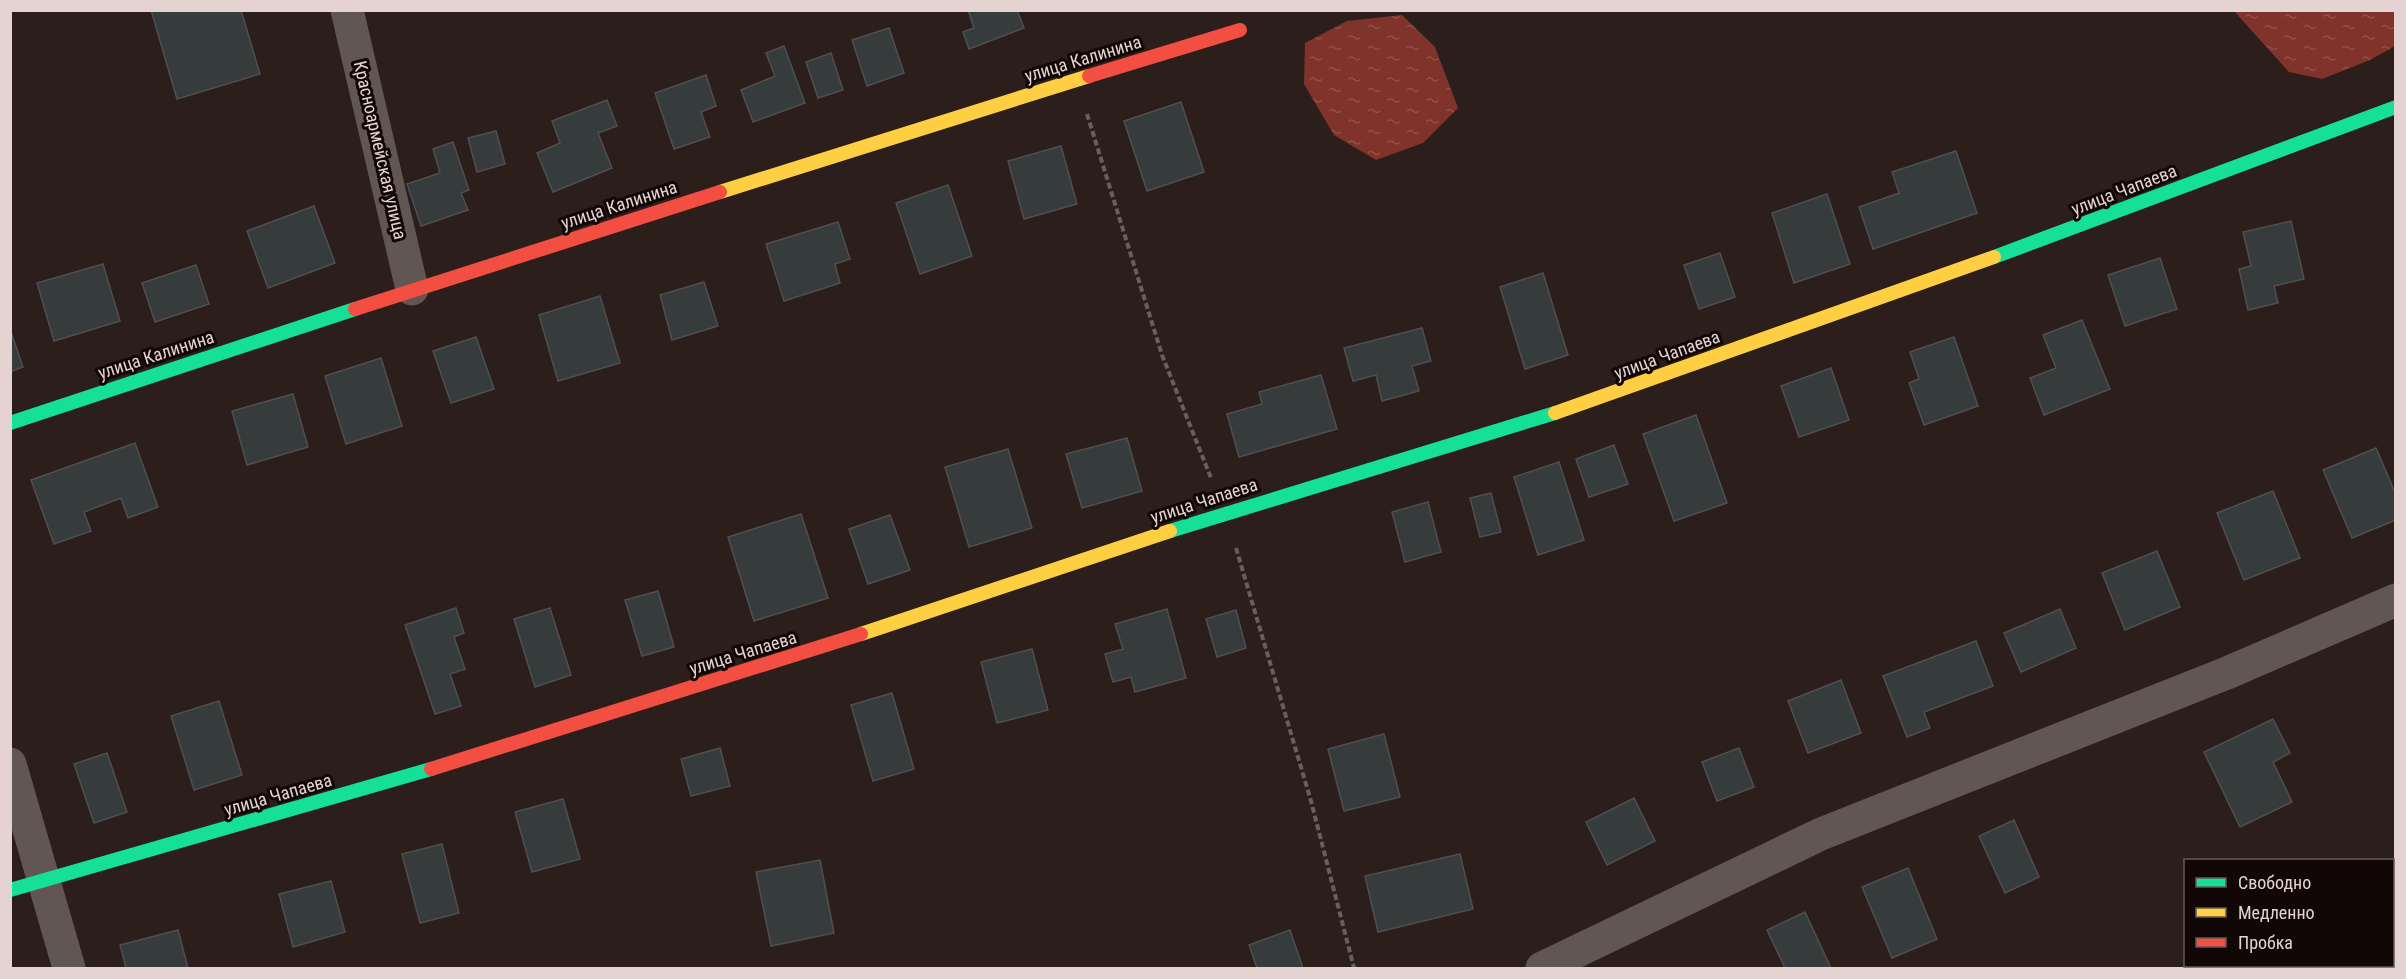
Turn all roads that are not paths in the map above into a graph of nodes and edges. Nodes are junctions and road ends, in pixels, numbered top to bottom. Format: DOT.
graph roads {
  1 [pos="347,10"];
  2 [pos="1240,30"];
  3 [pos="2396,107"];
  4 [pos="412,289"];
  5 [pos="10,423"];
  6 [pos="2396,600"];
  7 [pos="10,764"];
  8 [pos="46,881"];
  9 [pos="10,890"];
  10 [pos="69,969"];
  11 [pos="1542,969"];
  1 -- 4 [label="street, Красноармейская улица"];
  2 -- 4 [label="street, улица Калинина"];
  3 -- 8 [label="street, улица Чапаева"];
  4 -- 5 [label="street, улица Калинина"];
  6 -- 11 [label="street"];
  7 -- 8 [label="street"];
  8 -- 9 [label="street, улица Чапаева"];
  8 -- 10 [label="street"];
}
